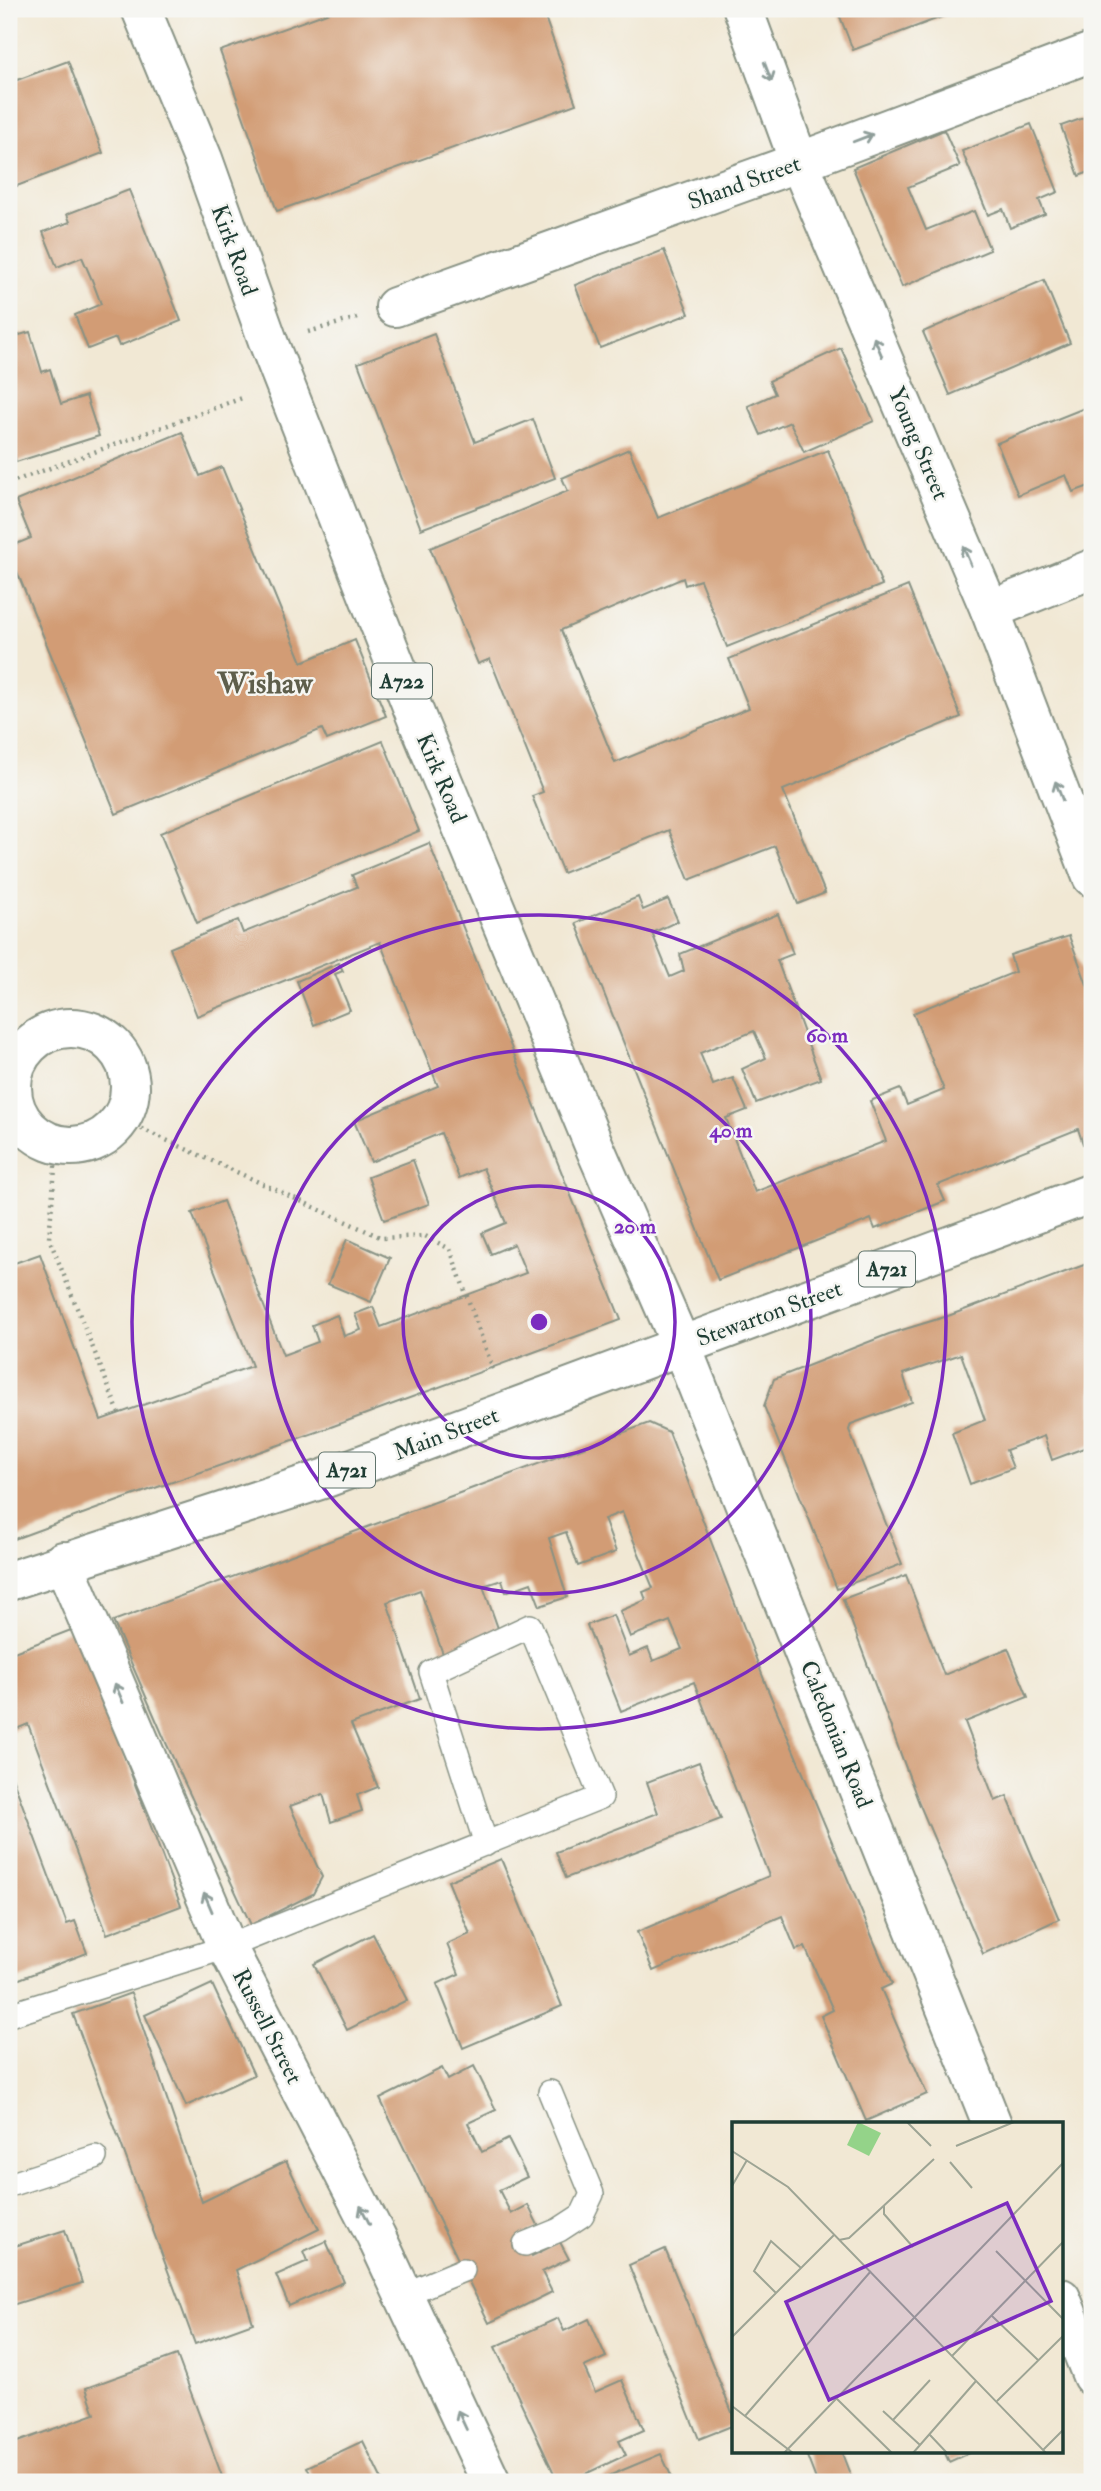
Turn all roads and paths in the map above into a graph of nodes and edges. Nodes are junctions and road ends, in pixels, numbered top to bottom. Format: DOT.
graph roads {
  1 [pos="141,9"];
  2 [pos="743,9"];
  3 [pos="1092,52"];
  4 [pos="799,162"];
  5 [pos="395,307"];
  6 [pos="269,344"];
  7 [pos="285,383"];
  8 [pos="9,483"];
  9 [pos="1092,569"];
  10 [pos="990,610"];
  11 [pos="1092,877"];
  12 [pos="13,1066"];
  13 [pos="122,1120"];
  14 [pos="57,1145"];
  15 [pos="1092,1193"];
  16 [pos="681,1345"];
  17 [pos="119,1413"];
  18 [pos="491,1416"];
  19 [pos="63,1561"];
  20 [pos="9,1581"];
  21 [pos="486,1844"];
  22 [pos="227,1947"];
  23 [pos="9,2015"];
  24 [pos="550,2092"];
  25 [pos="992,2122"];
  26 [pos="95,2157"];
  27 [pos="9,2185"];
  28 [pos="525,2244"];
  29 [pos="463,2270"];
  30 [pos="403,2295"];
  31 [pos="1062,2301"];
  32 [pos="1092,2376"];
  33 [pos="491,2482"];
  1 -- 6 [label="main road, Kirk Road / A722"];
  2 -- 4 [label="main road, Young Street, one-way"];
  4 -- 3 [label="main road, Shand Street, one-way"];
  4 -- 5 [label="main road, Shand Street"];
  10 -- 4 [label="main road, Young Street, one-way"];
  5 -- 6 [label="path"];
  6 -- 7 [label="main road, Kirk Road / A722"];
  7 -- 8 [label="path"];
  7 -- 16 [label="main road, Kirk Road / A722"];
  9 -- 10 [label="main road"];
  11 -- 10 [label="main road, Young Street, one-way"];
  12 -- 13 [label="main road"];
  12 -- 14 [label="main road"];
  13 -- 14 [label="main road"];
  13 -- 18 [label="path"];
  14 -- 17 [label="path"];
  15 -- 16 [label="main road, Stewarton Street / A721"];
  16 -- 18 [label="main road, Main Street / A721"];
  16 -- 25 [label="main road, Caledonian Road"];
  18 -- 19 [label="main road, Main Street / A721"];
  19 -- 20 [label="main road, Main Street / A721"];
  22 -- 19 [label="main road, Russell Street, one-way"];
  21 -- 21 [label="lane"];
  21 -- 22 [label="lane"];
  22 -- 23 [label="lane"];
  30 -- 22 [label="main road, Russell Street, one-way"];
  24 -- 28 [label="lane"];
  26 -- 27 [label="lane"];
  29 -- 30 [label="lane"];
  33 -- 30 [label="main road, Russell Street, one-way"];
  31 -- 32 [label="main road"];
}
